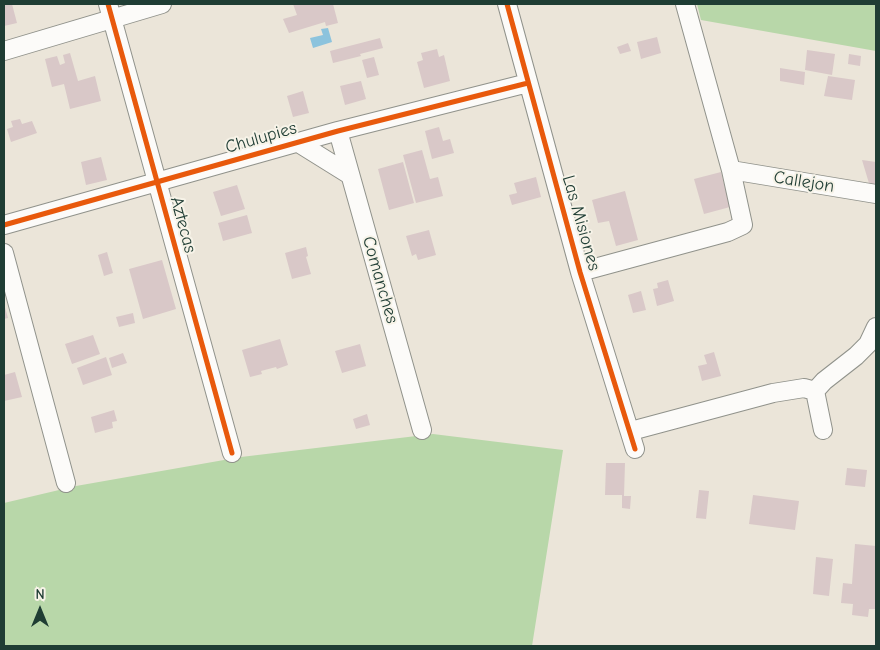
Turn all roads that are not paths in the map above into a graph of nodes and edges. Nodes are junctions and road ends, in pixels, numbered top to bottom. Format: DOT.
graph roads {
  1 [pos="162,4"];
  2 [pos="506,4"];
  3 [pos="685,4"];
  4 [pos="110,11"];
  5 [pos="4,51"];
  6 [pos="528,83"];
  7 [pos="338,131"];
  8 [pos="296,142"];
  9 [pos="731,170"];
  10 [pos="350,175"];
  11 [pos="156,182"];
  12 [pos="876,194"];
  13 [pos="4,225"];
  14 [pos="4,253"];
  15 [pos="580,272"];
  16 [pos="876,327"];
  17 [pos="815,391"];
  18 [pos="422,430"];
  19 [pos="823,430"];
  20 [pos="631,431"];
  21 [pos="635,449"];
  22 [pos="232,453"];
  23 [pos="66,483"];
  1 -- 4 [label="street"];
  2 -- 6 [label="street, Las Misiones"];
  3 -- 9 [label="street"];
  4 -- 5 [label="street"];
  4 -- 11 [label="street, Aztecas"];
  6 -- 7 [label="street, Chulupies"];
  6 -- 15 [label="street, Las Misiones"];
  7 -- 8 [label="street, Chulupies"];
  7 -- 10 [label="street, Comanches"];
  8 -- 10 [label="street"];
  8 -- 11 [label="street, Chulupies"];
  9 -- 12 [label="street, Callejon"];
  9 -- 15 [label="street"];
  10 -- 18 [label="street, Comanches"];
  11 -- 13 [label="street, Chulupies"];
  11 -- 22 [label="street, Aztecas"];
  14 -- 23 [label="street"];
  15 -- 20 [label="street, Las Misiones"];
  16 -- 17 [label="street"];
  17 -- 19 [label="street"];
  17 -- 20 [label="street"];
  20 -- 21 [label="street, Las Misiones"];
}
